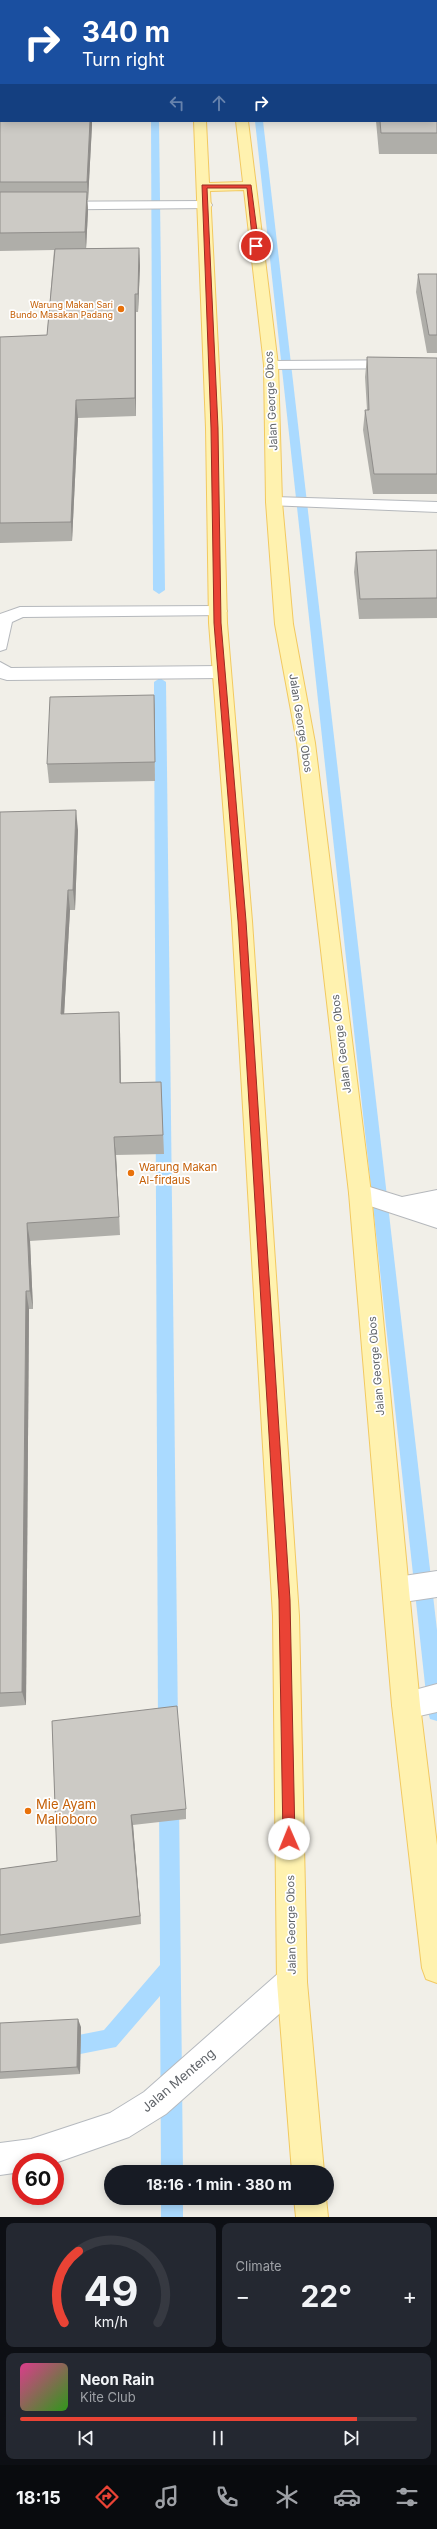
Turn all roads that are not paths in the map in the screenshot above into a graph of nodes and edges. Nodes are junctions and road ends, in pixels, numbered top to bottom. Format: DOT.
graph roads {
  1 [pos="200,122"];
  2 [pos="242,122"];
  3 [pos="249,186"];
  4 [pos="205,196"];
  5 [pos="0,206"];
  6 [pos="437,364"];
  7 [pos="270,365"];
  8 [pos="274,502"];
  9 [pos="437,508"];
  10 [pos="218,611"];
  11 [pos="0,645"];
  12 [pos="0,668"];
  13 [pos="221,672"];
  14 [pos="360,1193"];
  15 [pos="437,1199"];
  16 [pos="403,1207"];
  17 [pos="437,1218"];
  18 [pos="437,1584"];
  19 [pos="397,1590"];
  20 [pos="437,1698"];
  21 [pos="406,1705"];
  22 [pos="437,1968"];
  23 [pos="292,1982"];
  24 [pos="0,2159"];
  25 [pos="307,2165"];
  26 [pos="311,2205"];
  27 [pos="312,2217"];
  1 -- 4 [label="main road, Jalan George Obos"];
  2 -- 3 [label="main road, Jalan George Obos"];
  3 -- 4 [label="main road"];
  3 -- 7 [label="main road, Jalan George Obos"];
  4 -- 5 [label="street"];
  4 -- 10 [label="main road, Jalan George Obos"];
  6 -- 7 [label="street"];
  7 -- 8 [label="main road, Jalan George Obos"];
  8 -- 9 [label="street"];
  8 -- 14 [label="main road, Jalan George Obos"];
  10 -- 11 [label="street"];
  10 -- 13 [label="main road, Jalan George Obos"];
  12 -- 13 [label="street"];
  13 -- 23 [label="main road, Jalan George Obos"];
  14 -- 16 [label="street"];
  14 -- 19 [label="main road, Jalan George Obos"];
  15 -- 16 [label="street"];
  16 -- 17 [label="street"];
  18 -- 19 [label="street"];
  19 -- 21 [label="main road, Jalan George Obos"];
  20 -- 21 [label="street"];
  21 -- 22 [label="main road, Jalan George Obos"];
  23 -- 24 [label="street, Jalan Menteng"];
  23 -- 25 [label="main road, Jalan George Obos"];
  26 -- 27 [label="main road"];
}
